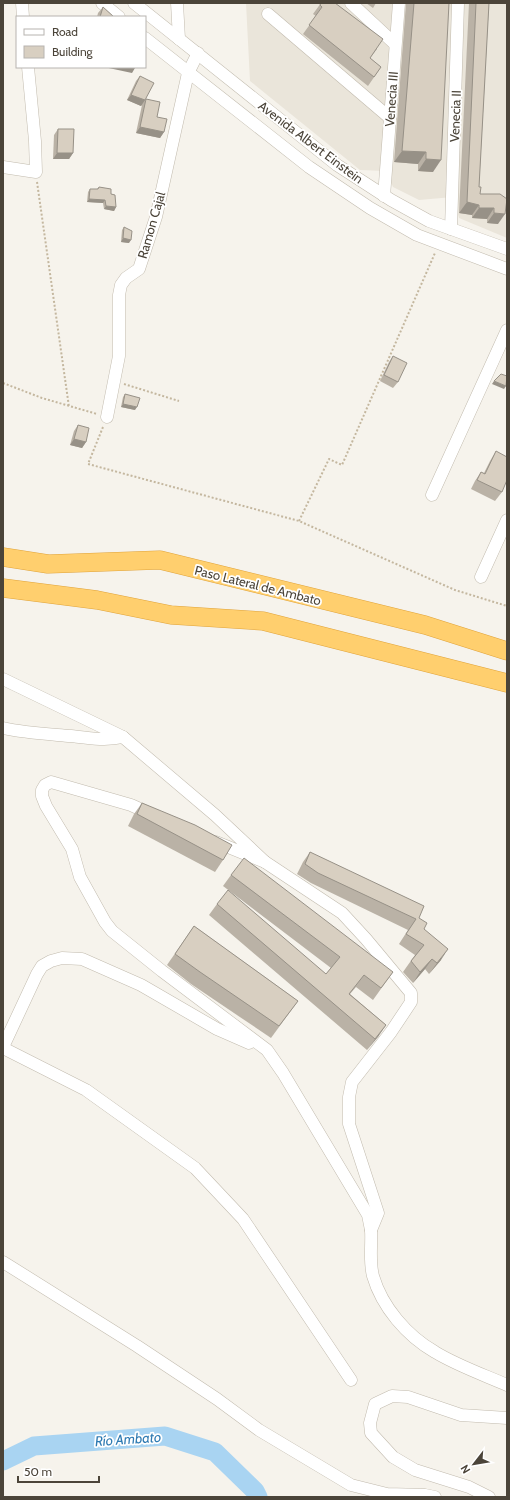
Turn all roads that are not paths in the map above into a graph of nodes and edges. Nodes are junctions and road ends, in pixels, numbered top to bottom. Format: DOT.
graph roads {
  1 [pos="22,3"];
  2 [pos="102,3"];
  3 [pos="134,3"];
  4 [pos="177,3"];
  5 [pos="351,3"];
  6 [pos="399,3"];
  7 [pos="458,3"];
  8 [pos="268,14"];
  9 [pos="23,16"];
  10 [pos="118,16"];
  11 [pos="146,39"];
  12 [pos="179,39"];
  13 [pos="395,44"];
  14 [pos="198,53"];
  15 [pos="28,68"];
  16 [pos="188,73"];
  17 [pos="390,118"];
  18 [pos="3,167"];
  19 [pos="384,196"];
  20 [pos="451,229"];
  21 [pos="507,244"];
  22 [pos="507,249"];
  23 [pos="507,269"];
  24 [pos="507,330"];
  25 [pos="107,417"];
  26 [pos="432,495"];
  27 [pos="507,520"];
  28 [pos="3,557"];
  29 [pos="481,577"];
  30 [pos="3,588"];
  31 [pos="507,651"];
  32 [pos="3,680"];
  33 [pos="507,683"];
  34 [pos="3,728"];
  35 [pos="123,737"];
  36 [pos="167,821"];
  37 [pos="203,837"];
  38 [pos="265,862"];
  39 [pos="3,1047"];
  40 [pos="267,1050"];
  41 [pos="371,1230"];
  42 [pos="3,1262"];
  43 [pos="351,1380"];
  44 [pos="507,1385"];
  45 [pos="507,1418"];
  46 [pos="435,1497"];
  47 [pos="489,1497"];
  1 -- 9 [label="street"];
  2 -- 10 [label="street"];
  3 -- 12 [label="street, Avenida Albert Einstein"];
  4 -- 12 [label="street"];
  5 -- 13 [label="street"];
  6 -- 13 [label="street, Venecia III"];
  7 -- 20 [label="street, Venecia II"];
  8 -- 17 [label="street"];
  11 -- 16 [label="street, Avenida Albert Einstein"];
  12 -- 14 [label="street, Avenida Albert Einstein"];
  13 -- 17 [label="street, Venecia III"];
  14 -- 16 [label="street, Ramon Cajal"];
  14 -- 19 [label="street, Avenida Albert Einstein"];
  15 -- 18 [label="street"];
  16 -- 23 [label="street, Avenida Albert Einstein"];
  16 -- 25 [label="street, Ramon Cajal"];
  17 -- 19 [label="street, Venecia III"];
  19 -- 20 [label="street, Avenida Albert Einstein"];
  20 -- 22 [label="street, Avenida Albert Einstein"];
  21 -- 22 [label="street"];
  24 -- 26 [label="street"];
  27 -- 29 [label="street"];
  28 -- 31 [label="highway, Paso Lateral de Ambato"];
  30 -- 33 [label="highway"];
  32 -- 35 [label="street"];
  34 -- 35 [label="street"];
  35 -- 38 [label="street"];
  36 -- 40 [label="street"];
  37 -- 38 [label="street"];
  38 -- 41 [label="street"];
  39 -- 40 [label="street"];
  39 -- 43 [label="street"];
  40 -- 41 [label="street"];
  41 -- 44 [label="street"];
  42 -- 46 [label="street"];
  45 -- 47 [label="street"];
}
